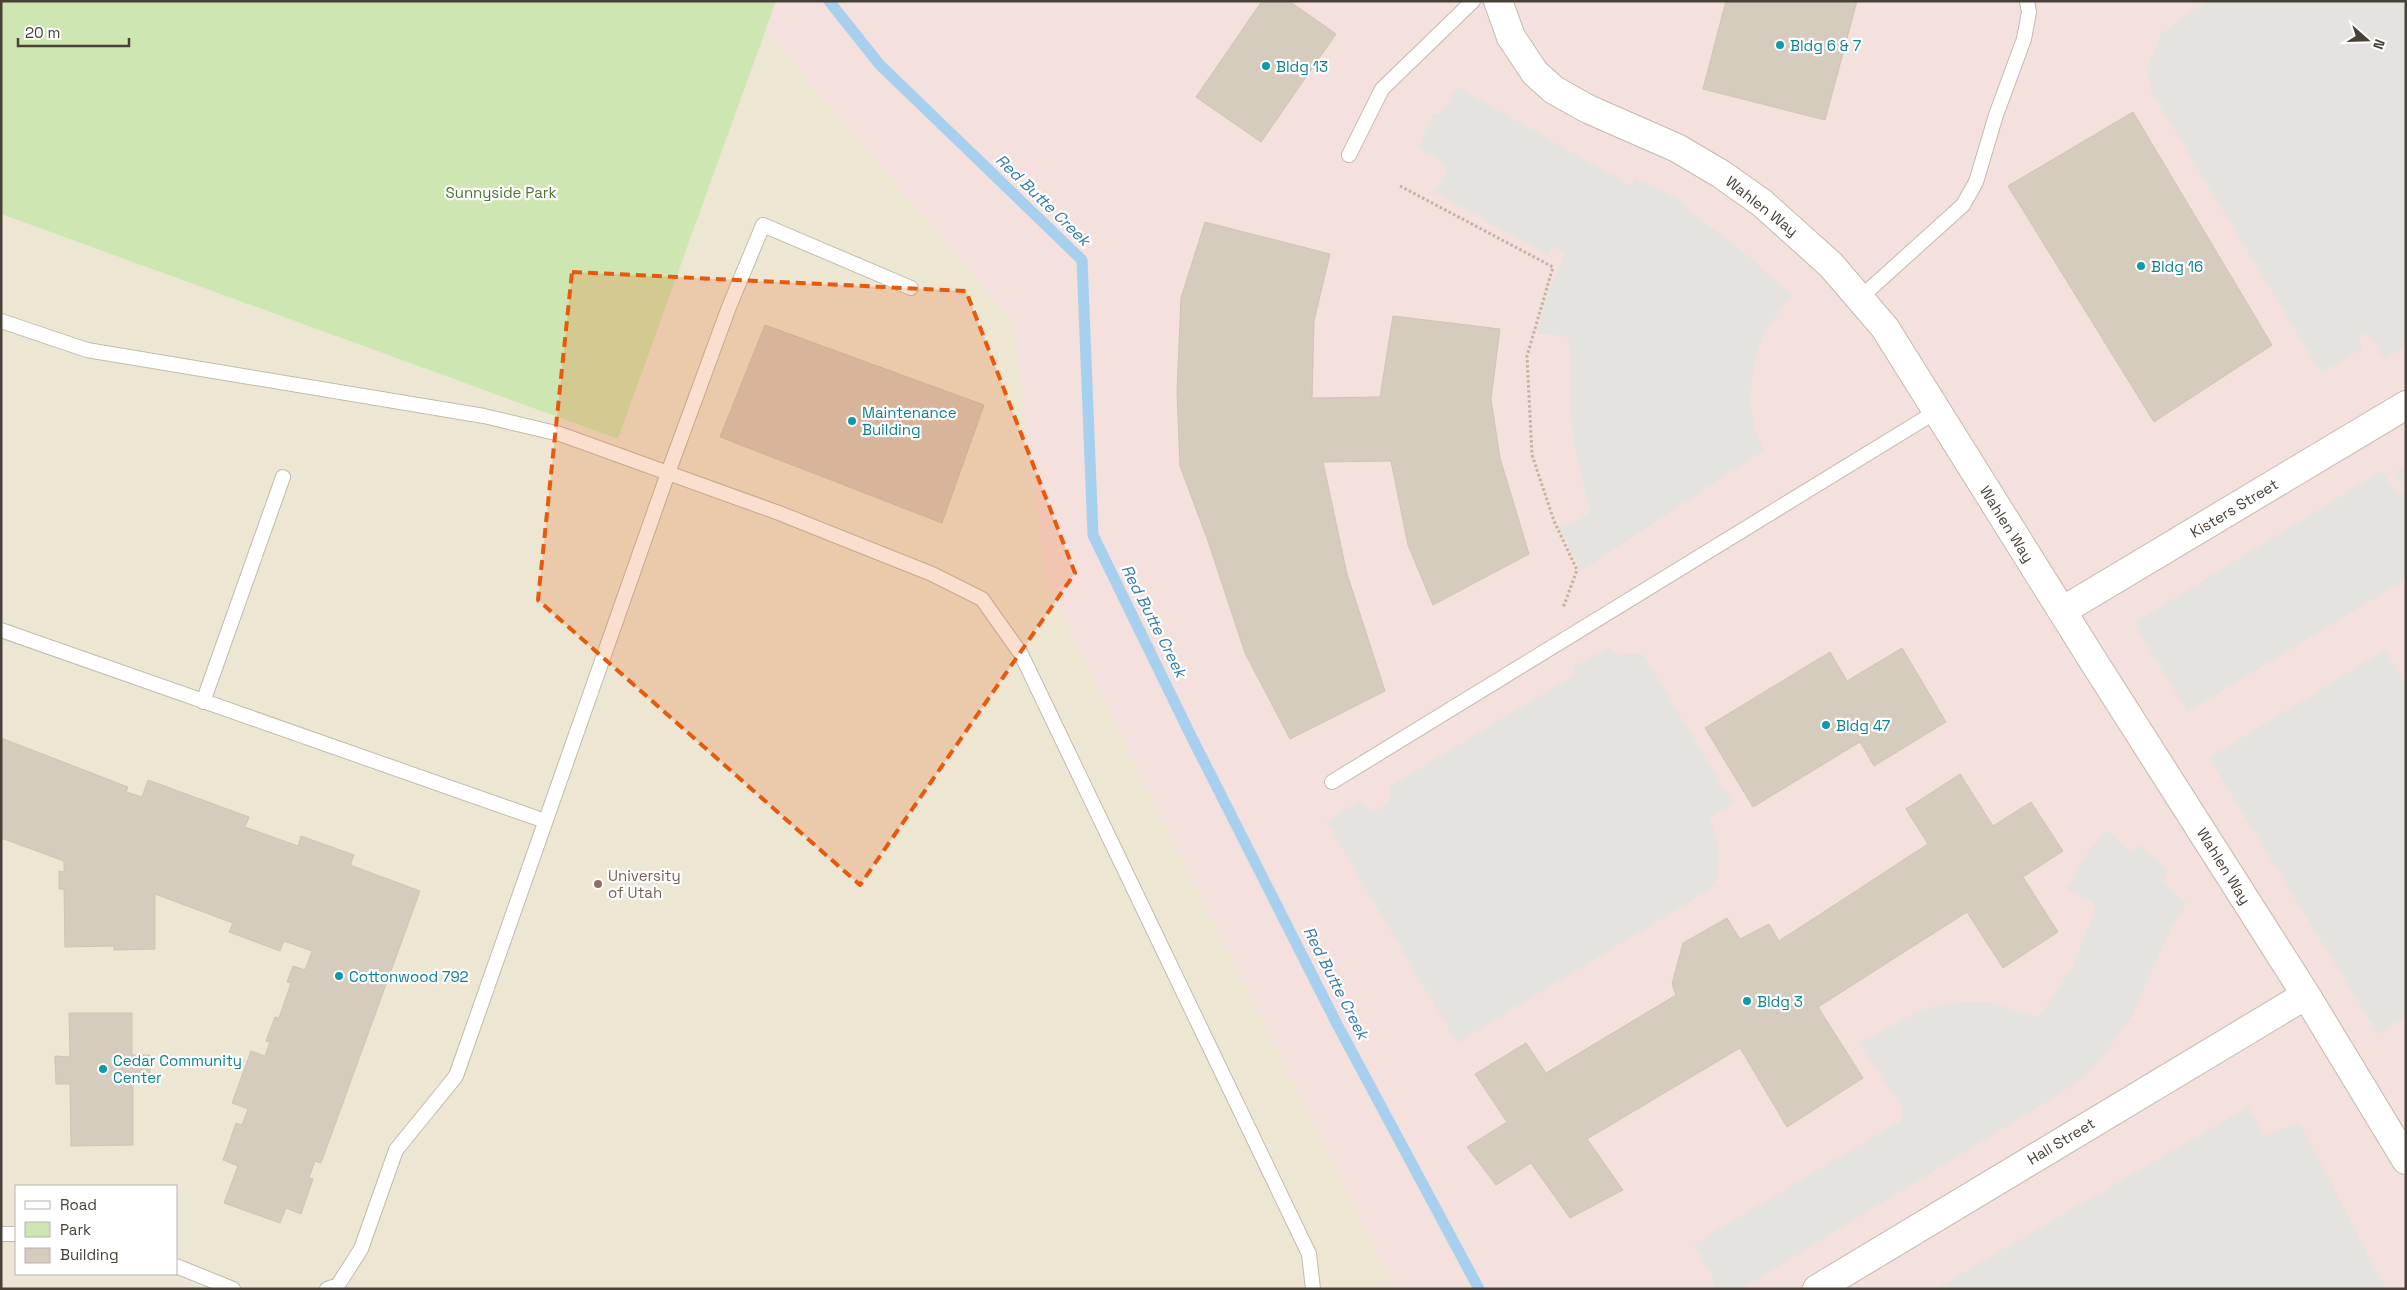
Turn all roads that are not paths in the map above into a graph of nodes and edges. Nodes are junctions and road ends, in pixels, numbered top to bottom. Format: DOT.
graph roads {
  1 [pos="1473,1"];
  2 [pos="1498,1"];
  3 [pos="2027,1"];
  4 [pos="1349,155"];
  5 [pos="911,288"];
  6 [pos="1860,298"];
  7 [pos="1,322"];
  8 [pos="2406,405"];
  9 [pos="1937,411"];
  10 [pos="668,472"];
  11 [pos="282,477"];
  12 [pos="2062,611"];
  13 [pos="1,630"];
  14 [pos="203,702"];
  15 [pos="1332,782"];
  16 [pos="545,821"];
  17 [pos="2306,995"];
  18 [pos="2406,1160"];
  19 [pos="1,1234"];
  20 [pos="15,1234"];
  21 [pos="178,1267"];
  22 [pos="233,1289"];
  23 [pos="327,1289"];
  24 [pos="1313,1289"];
  25 [pos="1817,1289"];
  1 -- 4 [label="lane"];
  2 -- 6 [label="street, Wahlen Way"];
  3 -- 6 [label="lane"];
  5 -- 10 [label="lane"];
  6 -- 9 [label="street, Wahlen Way"];
  7 -- 10 [label="lane"];
  8 -- 12 [label="street, Kisters Street"];
  9 -- 12 [label="street, Wahlen Way"];
  9 -- 15 [label="lane"];
  10 -- 16 [label="lane"];
  10 -- 24 [label="lane"];
  11 -- 14 [label="lane"];
  12 -- 17 [label="street, Wahlen Way"];
  13 -- 14 [label="lane"];
  14 -- 16 [label="lane"];
  16 -- 23 [label="lane"];
  17 -- 18 [label="street, Wahlen Way"];
  17 -- 25 [label="street, Hall Street"];
  19 -- 20 [label="lane"];
  21 -- 22 [label="lane"];
}
